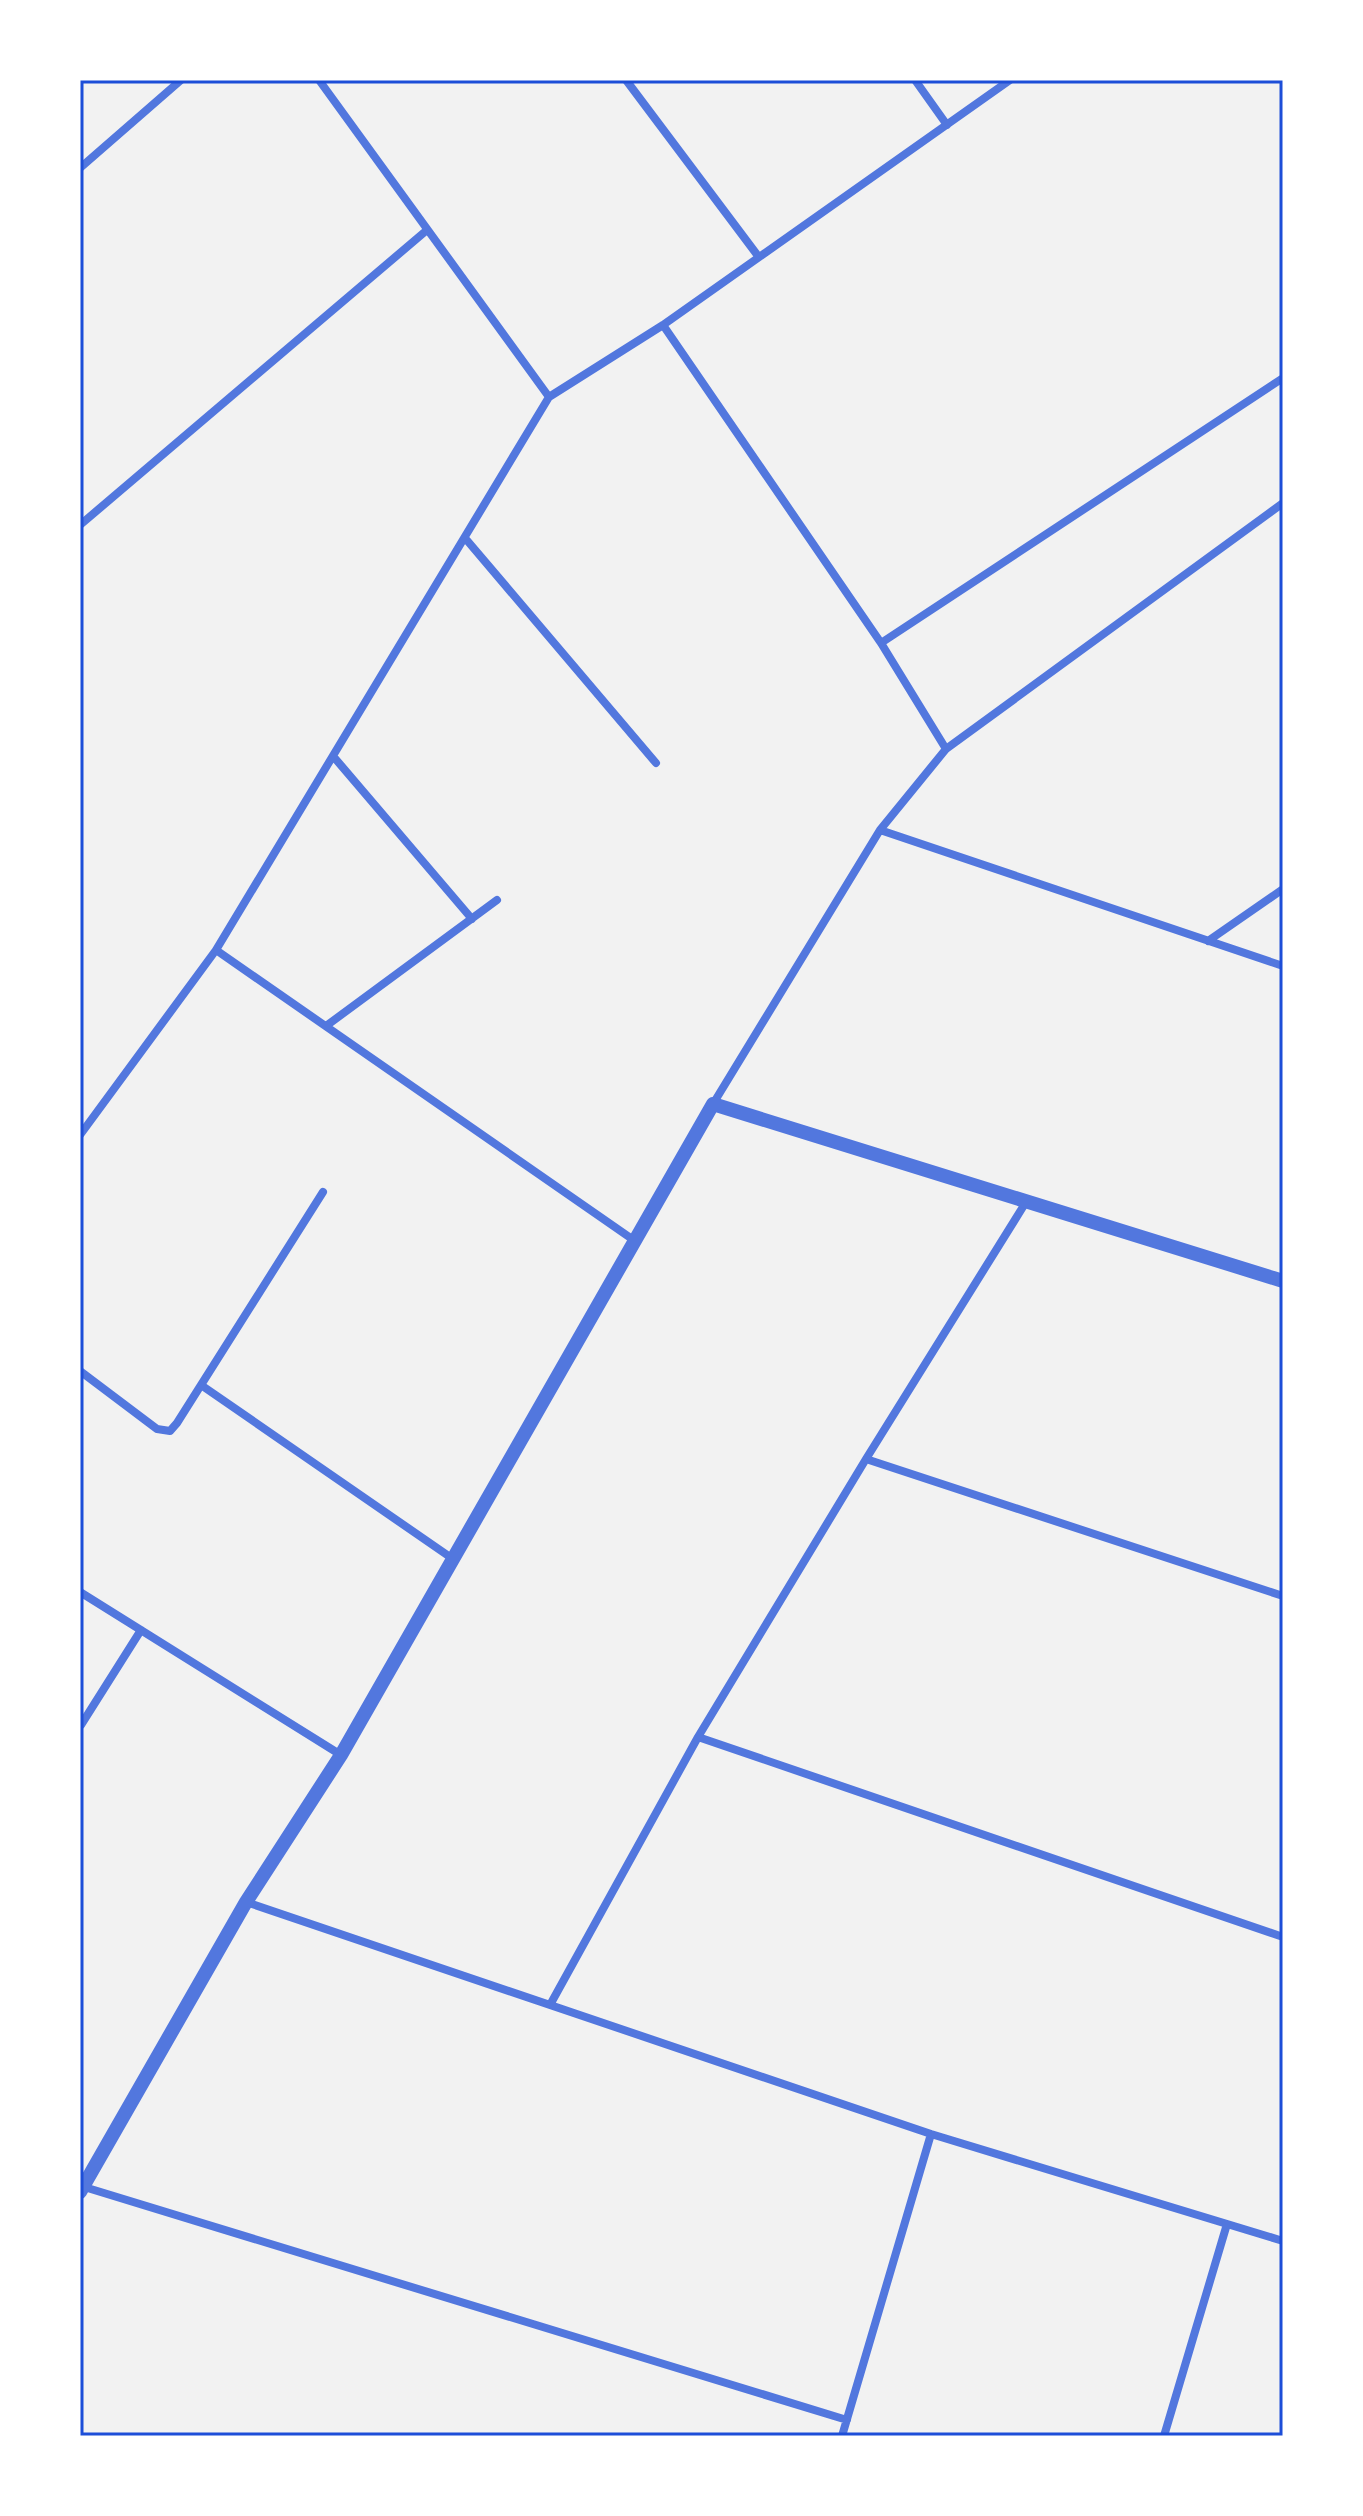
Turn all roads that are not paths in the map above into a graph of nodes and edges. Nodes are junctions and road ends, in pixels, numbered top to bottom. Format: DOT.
graph roads {
  1 [pos="181,80"];
  2 [pos="319,80"];
  3 [pos="626,80"];
  4 [pos="915,80"];
  5 [pos="1010,80"];
  6 [pos="947,125"];
  7 [pos="80,168"];
  8 [pos="427,230"];
  9 [pos="758,256"];
  10 [pos="663,325"];
  11 [pos="1283,378"];
  12 [pos="549,397"];
  13 [pos="1283,503"];
  14 [pos="80,525"];
  15 [pos="465,538"];
  16 [pos="881,643"];
  17 [pos="946,749"];
  18 [pos="333,756"];
  19 [pos="656,763"];
  20 [pos="880,830"];
  21 [pos="1283,889"];
  22 [pos="497,900"];
  23 [pos="472,919"];
  24 [pos="1208,941"];
  25 [pos="216,950"];
  26 [pos="1283,966"];
  27 [pos="326,1026"];
  28 [pos="713,1104"];
  29 [pos="80,1135"];
  30 [pos="323,1192"];
  31 [pos="1026,1202"];
  32 [pos="635,1241"];
  33 [pos="1283,1281"];
  34 [pos="80,1371"];
  35 [pos="201,1385"];
  36 [pos="866,1459"];
  37 [pos="453,1559"];
  38 [pos="80,1592"];
  39 [pos="1283,1596"];
  40 [pos="141,1630"];
  41 [pos="81,1725"];
  42 [pos="698,1737"];
  43 [pos="341,1755"];
  44 [pos="246,1902"];
  45 [pos="1283,1937"];
  46 [pos="550,2005"];
  47 [pos="931,2134"];
  48 [pos="81,2188"];
  49 [pos="1227,2224"];
  50 [pos="1283,2241"];
  51 [pos="847,2420"];
  52 [pos="842,2436"];
  53 [pos="1164,2436"];
  1 -- 7 [label="street"];
  2 -- 8 [label="street"];
  3 -- 9 [label="street"];
  4 -- 6 [label="street"];
  5 -- 6 [label="street"];
  6 -- 9 [label="street"];
  8 -- 12 [label="street"];
  8 -- 14 [label="street"];
  9 -- 10 [label="street"];
  10 -- 12 [label="street"];
  10 -- 16 [label="street"];
  11 -- 16 [label="street"];
  12 -- 15 [label="street"];
  13 -- 17 [label="street"];
  15 -- 18 [label="street"];
  15 -- 19 [label="street"];
  16 -- 17 [label="street"];
  17 -- 20 [label="street"];
  18 -- 23 [label="street"];
  18 -- 25 [label="street"];
  20 -- 24 [label="street"];
  20 -- 28 [label="street"];
  21 -- 24 [label="street"];
  22 -- 23 [label="street"];
  23 -- 27 [label="street"];
  24 -- 26 [label="street"];
  25 -- 27 [label="street"];
  25 -- 29 [label="street"];
  27 -- 32 [label="street"];
  28 -- 31 [label="street"];
  28 -- 32 [label="street"];
  30 -- 35 [label="street"];
  31 -- 33 [label="street"];
  31 -- 36 [label="street"];
  32 -- 37 [label="street"];
  34 -- 35 [label="street"];
  35 -- 37 [label="street"];
  36 -- 39 [label="street"];
  36 -- 42 [label="street"];
  37 -- 43 [label="street"];
  38 -- 40 [label="street"];
  40 -- 41 [label="street"];
  40 -- 43 [label="street"];
  42 -- 45 [label="street"];
  42 -- 46 [label="street"];
  43 -- 44 [label="street"];
  44 -- 46 [label="street"];
  44 -- 48 [label="street"];
  46 -- 47 [label="street"];
  47 -- 49 [label="street"];
  47 -- 51 [label="street"];
  48 -- 51 [label="street"];
  49 -- 50 [label="street"];
  49 -- 53 [label="street"];
  51 -- 52 [label="street"];
}
